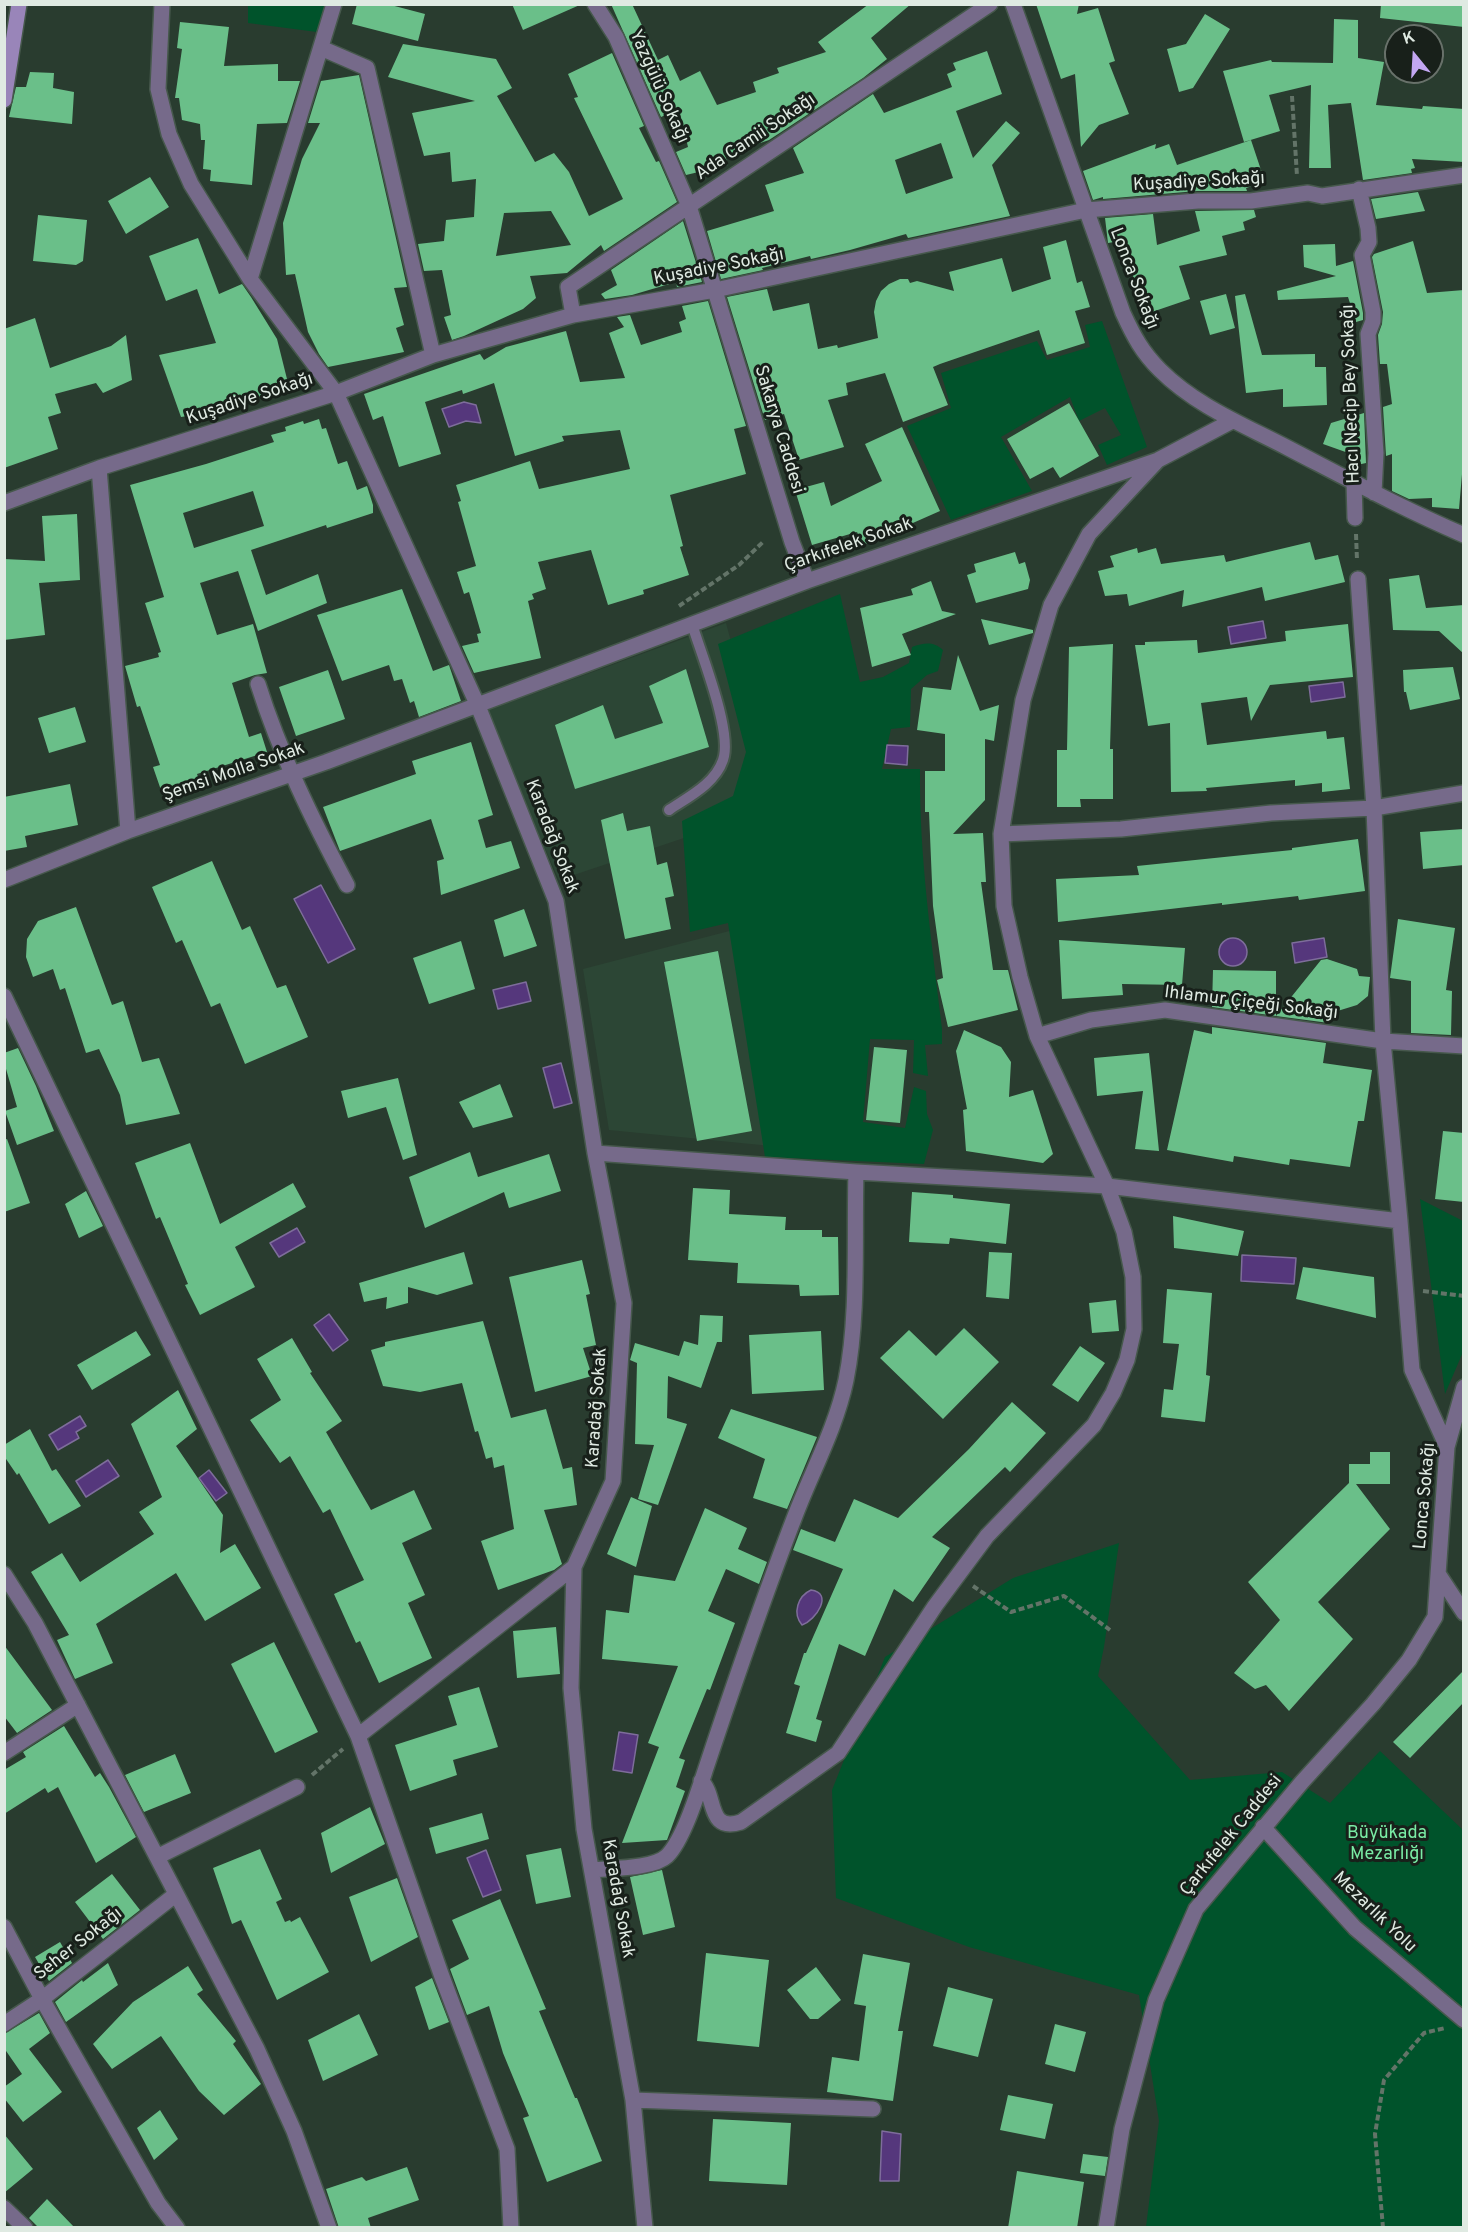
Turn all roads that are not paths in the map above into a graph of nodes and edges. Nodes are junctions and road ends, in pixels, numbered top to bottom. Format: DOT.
graph roads {
  1 [pos="19,4"];
  2 [pos="162,4"];
  3 [pos="334,4"];
  4 [pos="595,4"];
  5 [pos="990,4"];
  6 [pos="1013,4"];
  7 [pos="321,48"];
  8 [pos="4,100"];
  9 [pos="1464,176"];
  10 [pos="1359,189"];
  11 [pos="689,206"];
  12 [pos="1086,210"];
  13 [pos="250,279"];
  14 [pos="715,290"];
  15 [pos="573,315"];
  16 [pos="433,355"];
  17 [pos="336,393"];
  18 [pos="1232,421"];
  19 [pos="1158,460"];
  20 [pos="99,468"];
  21 [pos="1354,482"];
  22 [pos="1374,493"];
  23 [pos="4,503"];
  24 [pos="1355,518"];
  25 [pos="1464,535"];
  26 [pos="1358,579"];
  27 [pos="807,581"];
  28 [pos="692,624"];
  29 [pos="258,684"];
  30 [pos="478,706"];
  31 [pos="293,773"];
  32 [pos="1464,793"];
  33 [pos="1374,808"];
  34 [pos="669,810"];
  35 [pos="128,831"];
  36 [pos="1000,834"];
  37 [pos="4,880"];
  38 [pos="347,885"];
  39 [pos="4,996"];
  40 [pos="1037,1036"];
  41 [pos="1383,1041"];
  42 [pos="1464,1046"];
  43 [pos="596,1153"];
  44 [pos="856,1172"];
  45 [pos="1107,1186"];
  46 [pos="1400,1221"];
  47 [pos="1464,1387"];
  48 [pos="1447,1447"];
  49 [pos="574,1567"];
  50 [pos="4,1574"];
  51 [pos="1439,1575"];
  52 [pos="1464,1613"];
  53 [pos="78,1705"];
  54 [pos="358,1736"];
  55 [pos="4,1753"];
  56 [pos="701,1781"];
  57 [pos="297,1787"];
  58 [pos="1263,1827"];
  59 [pos="157,1857"];
  60 [pos="592,1870"];
  61 [pos="175,1895"];
  62 [pos="4,1927"];
  63 [pos="42,1999"];
  64 [pos="1459,2023"];
  65 [pos="4,2024"];
  66 [pos="633,2100"];
  67 [pos="873,2109"];
  68 [pos="4,2208"];
  69 [pos="25,2228"];
  70 [pos="177,2228"];
  71 [pos="329,2228"];
  72 [pos="511,2228"];
  73 [pos="645,2228"];
  74 [pos="1106,2228"];
  1 -- 8 [label="street"];
  2 -- 13 [label="street, Karadağ Sokak"];
  3 -- 7 [label="street"];
  4 -- 11 [label="street, Yazgülü Sokağı"];
  5 -- 11 [label="street, Ada Camii Sokağı"];
  6 -- 12 [label="street, Lonca Sokağı"];
  7 -- 13 [label="street"];
  7 -- 16 [label="street"];
  9 -- 10 [label="street, Kuşadiye Sokağı"];
  10 -- 12 [label="street, Kuşadiye Sokağı"];
  10 -- 22 [label="street, Hacı Necip Bey Sokağı"];
  11 -- 14 [label="street, Yazgülü Sokağı"];
  11 -- 15 [label="street, Ada Camii Sokağı"];
  12 -- 14 [label="street, Kuşadiye Sokağı"];
  12 -- 18 [label="street, Lonca Sokağı"];
  13 -- 17 [label="street, Karadağ Sokak"];
  14 -- 15 [label="street, Kuşadiye Sokağı"];
  14 -- 27 [label="street, Sakarya Caddesi"];
  15 -- 16 [label="street, Kuşadiye Sokağı"];
  16 -- 17 [label="street, Kuşadiye Sokağı"];
  17 -- 20 [label="street, Kuşadiye Sokağı"];
  17 -- 30 [label="street, Karadağ Sokak"];
  18 -- 19 [label="street, Çarkıfelek Sokak"];
  18 -- 21 [label="street, Lonca Sokağı"];
  19 -- 27 [label="street, Çarkıfelek Sokak"];
  19 -- 36 [label="street"];
  20 -- 23 [label="street, Kuşadiye Sokağı"];
  20 -- 35 [label="street"];
  21 -- 22 [label="street, Lonca Sokağı"];
  21 -- 24 [label="street"];
  22 -- 25 [label="street, Lonca Sokağı"];
  26 -- 33 [label="street"];
  27 -- 28 [label="street, Çarkıfelek Sokak"];
  28 -- 30 [label="street, Çarkıfelek Sokak"];
  28 -- 34 [label="lane"];
  29 -- 31 [label="street"];
  30 -- 31 [label="street, Şemsi Molla Sokak"];
  30 -- 43 [label="street, Karadağ Sokak"];
  31 -- 35 [label="street, Şemsi Molla Sokak"];
  31 -- 38 [label="street"];
  32 -- 33 [label="street"];
  33 -- 36 [label="street"];
  33 -- 41 [label="street"];
  35 -- 37 [label="street, Şemsi Molla Sokak"];
  36 -- 40 [label="street"];
  39 -- 54 [label="street"];
  40 -- 41 [label="street, Ihlamur Çiçeği Sokağı"];
  40 -- 45 [label="street"];
  41 -- 42 [label="street, Ihlamur Çiçeği Sokağı"];
  41 -- 46 [label="street"];
  43 -- 44 [label="street"];
  43 -- 49 [label="street, Karadağ Sokak"];
  44 -- 45 [label="street"];
  44 -- 56 [label="street"];
  45 -- 46 [label="street"];
  45 -- 56 [label="street"];
  46 -- 48 [label="street"];
  47 -- 48 [label="street, Lonca Sokağı"];
  48 -- 51 [label="street, Lonca Sokağı"];
  49 -- 54 [label="street"];
  49 -- 60 [label="street, Karadağ Sokak"];
  50 -- 53 [label="street"];
  51 -- 52 [label="street"];
  51 -- 58 [label="street, Çarkıfelek Caddesi"];
  53 -- 55 [label="street"];
  53 -- 59 [label="street"];
  54 -- 72 [label="street"];
  56 -- 60 [label="street"];
  57 -- 59 [label="street"];
  58 -- 64 [label="street, Mezarlık Yolu"];
  58 -- 74 [label="street, Çarkıfelek Caddesi"];
  59 -- 61 [label="street"];
  60 -- 66 [label="street, Karadağ Sokak"];
  61 -- 63 [label="street, Seher Sokağı"];
  61 -- 71 [label="street"];
  62 -- 63 [label="street"];
  63 -- 65 [label="street, Seher Sokağı"];
  63 -- 70 [label="street"];
  66 -- 67 [label="street"];
  66 -- 73 [label="street, Karadağ Sokak"];
  68 -- 69 [label="street"];
}
